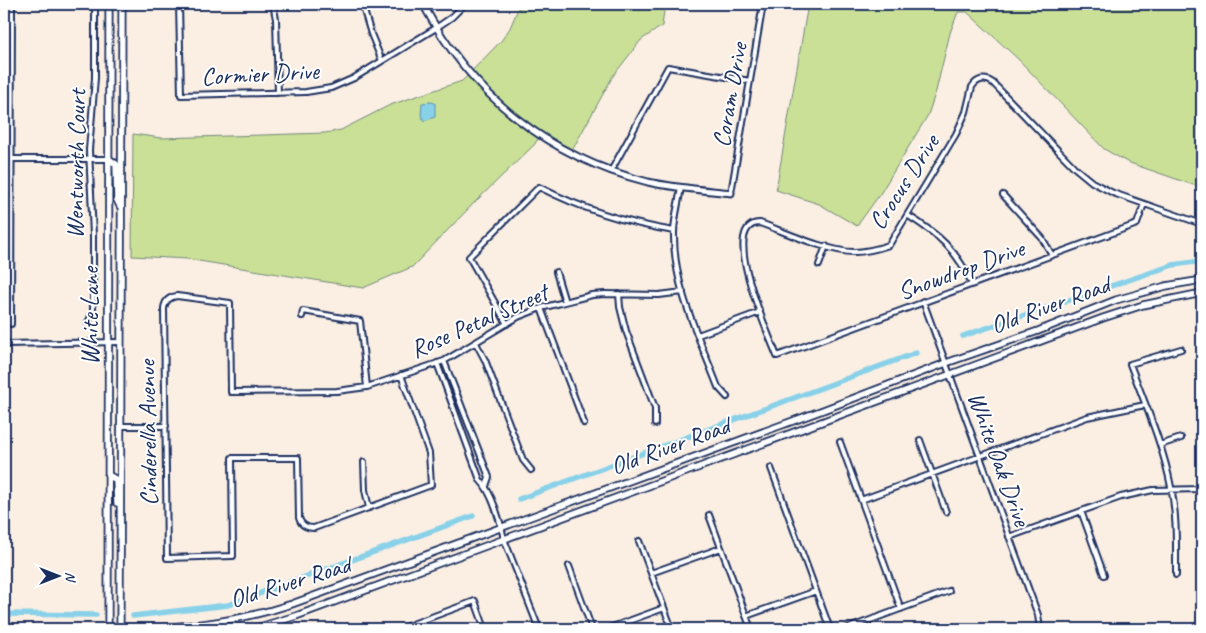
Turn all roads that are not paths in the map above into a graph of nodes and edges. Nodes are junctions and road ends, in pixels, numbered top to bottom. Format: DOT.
graph roads {
  1 [pos="12,4"];
  2 [pos="96,4"];
  3 [pos="109,4"];
  4 [pos="122,4"];
  5 [pos="179,4"];
  6 [pos="273,4"];
  7 [pos="362,4"];
  8 [pos="423,4"];
  9 [pos="465,4"];
  10 [pos="763,4"];
  11 [pos="436,28"];
  12 [pos="382,61"];
  13 [pos="750,81"];
  14 [pos="278,93"];
  15 [pos="12,159"];
  16 [pos="89,159"];
  17 [pos="109,159"];
  18 [pos="611,171"];
  19 [pos="681,187"];
  20 [pos="731,193"];
  21 [pos="1003,195"];
  22 [pos="1144,204"];
  23 [pos="121,208"];
  24 [pos="907,215"];
  25 [pos="1202,224"];
  26 [pos="674,231"];
  27 [pos="826,246"];
  28 [pos="1052,255"];
  29 [pos="819,265"];
  30 [pos="556,272"];
  31 [pos="1202,280"];
  32 [pos="972,284"];
  33 [pos="683,292"];
  34 [pos="1202,293"];
  35 [pos="619,294"];
  36 [pos="923,301"];
  37 [pos="565,302"];
  38 [pos="541,308"];
  39 [pos="760,312"];
  40 [pos="302,316"];
  41 [pos="88,323"];
  42 [pos="11,324"];
  43 [pos="507,324"];
  44 [pos="698,335"];
  45 [pos="108,342"];
  46 [pos="121,342"];
  47 [pos="476,343"];
  48 [pos="4,344"];
  49 [pos="1181,349"];
  50 [pos="444,361"];
  51 [pos="437,363"];
  52 [pos="946,363"];
  53 [pos="950,373"];
  54 [pos="401,375"];
  55 [pos="367,387"];
  56 [pos="231,392"];
  57 [pos="727,397"];
  58 [pos="1145,405"];
  59 [pos="584,423"];
  60 [pos="655,424"];
  61 [pos="121,426"];
  62 [pos="166,426"];
  63 [pos="1181,438"];
  64 [pos="920,440"];
  65 [pos="840,442"];
  66 [pos="1160,445"];
  67 [pos="979,456"];
  68 [pos="364,462"];
  69 [pos="770,468"];
  70 [pos="531,470"];
  71 [pos="932,474"];
  72 [pos="108,475"];
  73 [pos="486,486"];
  74 [pos="1172,489"];
  75 [pos="1202,489"];
  76 [pos="861,500"];
  77 [pos="369,508"];
  78 [pos="1081,511"];
  79 [pos="121,512"];
  80 [pos="946,512"];
  81 [pos="709,515"];
  82 [pos="502,528"];
  83 [pos="1009,537"];
  84 [pos="504,539"];
  85 [pos="639,541"];
  86 [pos="721,548"];
  87 [pos="569,566"];
  88 [pos="651,573"];
  89 [pos="1104,574"];
  90 [pos="1176,575"];
  91 [pos="816,591"];
  92 [pos="949,591"];
  93 [pos="664,608"];
  94 [pos="902,609"];
  95 [pos="746,616"];
  96 [pos="108,629"];
  97 [pos="120,629"];
  98 [pos="147,629"];
  99 [pos="252,629"];
  100 [pos="399,629"];
  101 [pos="485,629"];
  102 [pos="539,629"];
  103 [pos="592,629"];
  104 [pos="607,629"];
  105 [pos="672,629"];
  106 [pos="751,629"];
  107 [pos="830,629"];
  108 [pos="846,629"];
  109 [pos="1040,629"];
  1 -- 15 [label="street"];
  2 -- 16 [label="street, Wentworth Court"];
  3 -- 17 [label="main road, White Lane"];
  4 -- 23 [label="main road, White Lane"];
  5 -- 14 [label="street, Cormier Drive"];
  6 -- 14 [label="street"];
  7 -- 12 [label="street"];
  8 -- 11 [label="street"];
  9 -- 11 [label="street, Cormier Drive"];
  10 -- 13 [label="street, Coram Drive"];
  11 -- 12 [label="street, Cormier Drive"];
  11 -- 18 [label="street"];
  12 -- 14 [label="street, Cormier Drive"];
  13 -- 18 [label="street"];
  13 -- 20 [label="street, Coram Drive"];
  15 -- 16 [label="street"];
  15 -- 42 [label="street"];
  16 -- 17 [label="street"];
  16 -- 41 [label="street, Wentworth Court"];
  17 -- 23 [label="main road"];
  17 -- 45 [label="main road, White Lane"];
  18 -- 19 [label="street"];
  19 -- 20 [label="street"];
  19 -- 26 [label="street"];
  21 -- 28 [label="street"];
  22 -- 24 [label="street, Crocus Drive"];
  22 -- 25 [label="street"];
  22 -- 28 [label="street, Snowdrop Drive"];
  23 -- 46 [label="main road, White Lane"];
  24 -- 27 [label="street, Crocus Drive"];
  24 -- 32 [label="street"];
  26 -- 33 [label="street"];
  26 -- 43 [label="street"];
  27 -- 29 [label="street"];
  27 -- 39 [label="street, Crocus Drive"];
  28 -- 32 [label="street, Snowdrop Drive"];
  30 -- 37 [label="street"];
  31 -- 52 [label="main road, Old River Road"];
  32 -- 36 [label="street, Snowdrop Drive"];
  33 -- 35 [label="street, Rose Petal Street"];
  33 -- 44 [label="street"];
  34 -- 53 [label="main road, Old River Road"];
  35 -- 37 [label="street, Rose Petal Street"];
  35 -- 60 [label="street"];
  36 -- 39 [label="street, Snowdrop Drive"];
  36 -- 52 [label="street, White Oak Drive"];
  37 -- 38 [label="street, Rose Petal Street"];
  38 -- 43 [label="street, Rose Petal Street"];
  38 -- 59 [label="street"];
  39 -- 44 [label="street"];
  40 -- 55 [label="street"];
  43 -- 47 [label="street, Rose Petal Street"];
  44 -- 57 [label="street"];
  45 -- 46 [label="street"];
  45 -- 48 [label="street"];
  45 -- 72 [label="main road, White Lane"];
  46 -- 61 [label="main road, White Lane"];
  47 -- 50 [label="street, Rose Petal Street"];
  47 -- 70 [label="street"];
  49 -- 58 [label="street"];
  50 -- 51 [label="street, Rose Petal Street"];
  50 -- 73 [label="street"];
  51 -- 54 [label="street, Rose Petal Street"];
  51 -- 73 [label="street"];
  52 -- 53 [label="street, White Oak Drive"];
  52 -- 82 [label="main road, Old River Road"];
  53 -- 67 [label="street, White Oak Drive"];
  53 -- 84 [label="main road, Old River Road"];
  54 -- 55 [label="street, Rose Petal Street"];
  54 -- 77 [label="street"];
  55 -- 56 [label="street, Rose Petal Street"];
  56 -- 62 [label="street, Cinderella Avenue"];
  58 -- 66 [label="street"];
  58 -- 67 [label="street"];
  61 -- 62 [label="street"];
  61 -- 79 [label="main road, White Lane"];
  62 -- 77 [label="street, Cinderella Avenue"];
  63 -- 66 [label="street"];
  64 -- 71 [label="street"];
  65 -- 76 [label="street"];
  66 -- 74 [label="street"];
  67 -- 71 [label="street"];
  67 -- 83 [label="street, White Oak Drive"];
  68 -- 77 [label="street"];
  69 -- 91 [label="street"];
  71 -- 76 [label="street"];
  71 -- 80 [label="street"];
  72 -- 79 [label="main road"];
  72 -- 96 [label="main road, White Lane"];
  73 -- 82 [label="street"];
  74 -- 75 [label="street"];
  74 -- 78 [label="street"];
  74 -- 90 [label="street"];
  76 -- 94 [label="street"];
  78 -- 83 [label="street"];
  78 -- 89 [label="street"];
  79 -- 97 [label="main road, White Lane"];
  81 -- 86 [label="street"];
  82 -- 84 [label="street"];
  82 -- 98 [label="main road, Old River Road"];
  83 -- 109 [label="street, White Oak Drive"];
  84 -- 99 [label="main road, Old River Road"];
  84 -- 102 [label="street"];
  85 -- 88 [label="street"];
  86 -- 88 [label="street"];
  86 -- 95 [label="street"];
  87 -- 103 [label="street"];
  88 -- 93 [label="street"];
  91 -- 95 [label="street"];
  91 -- 107 [label="street"];
  92 -- 94 [label="street"];
  93 -- 104 [label="street"];
  93 -- 105 [label="street"];
  94 -- 108 [label="street"];
  95 -- 106 [label="street"];
  100 -- 101 [label="street"];
}
